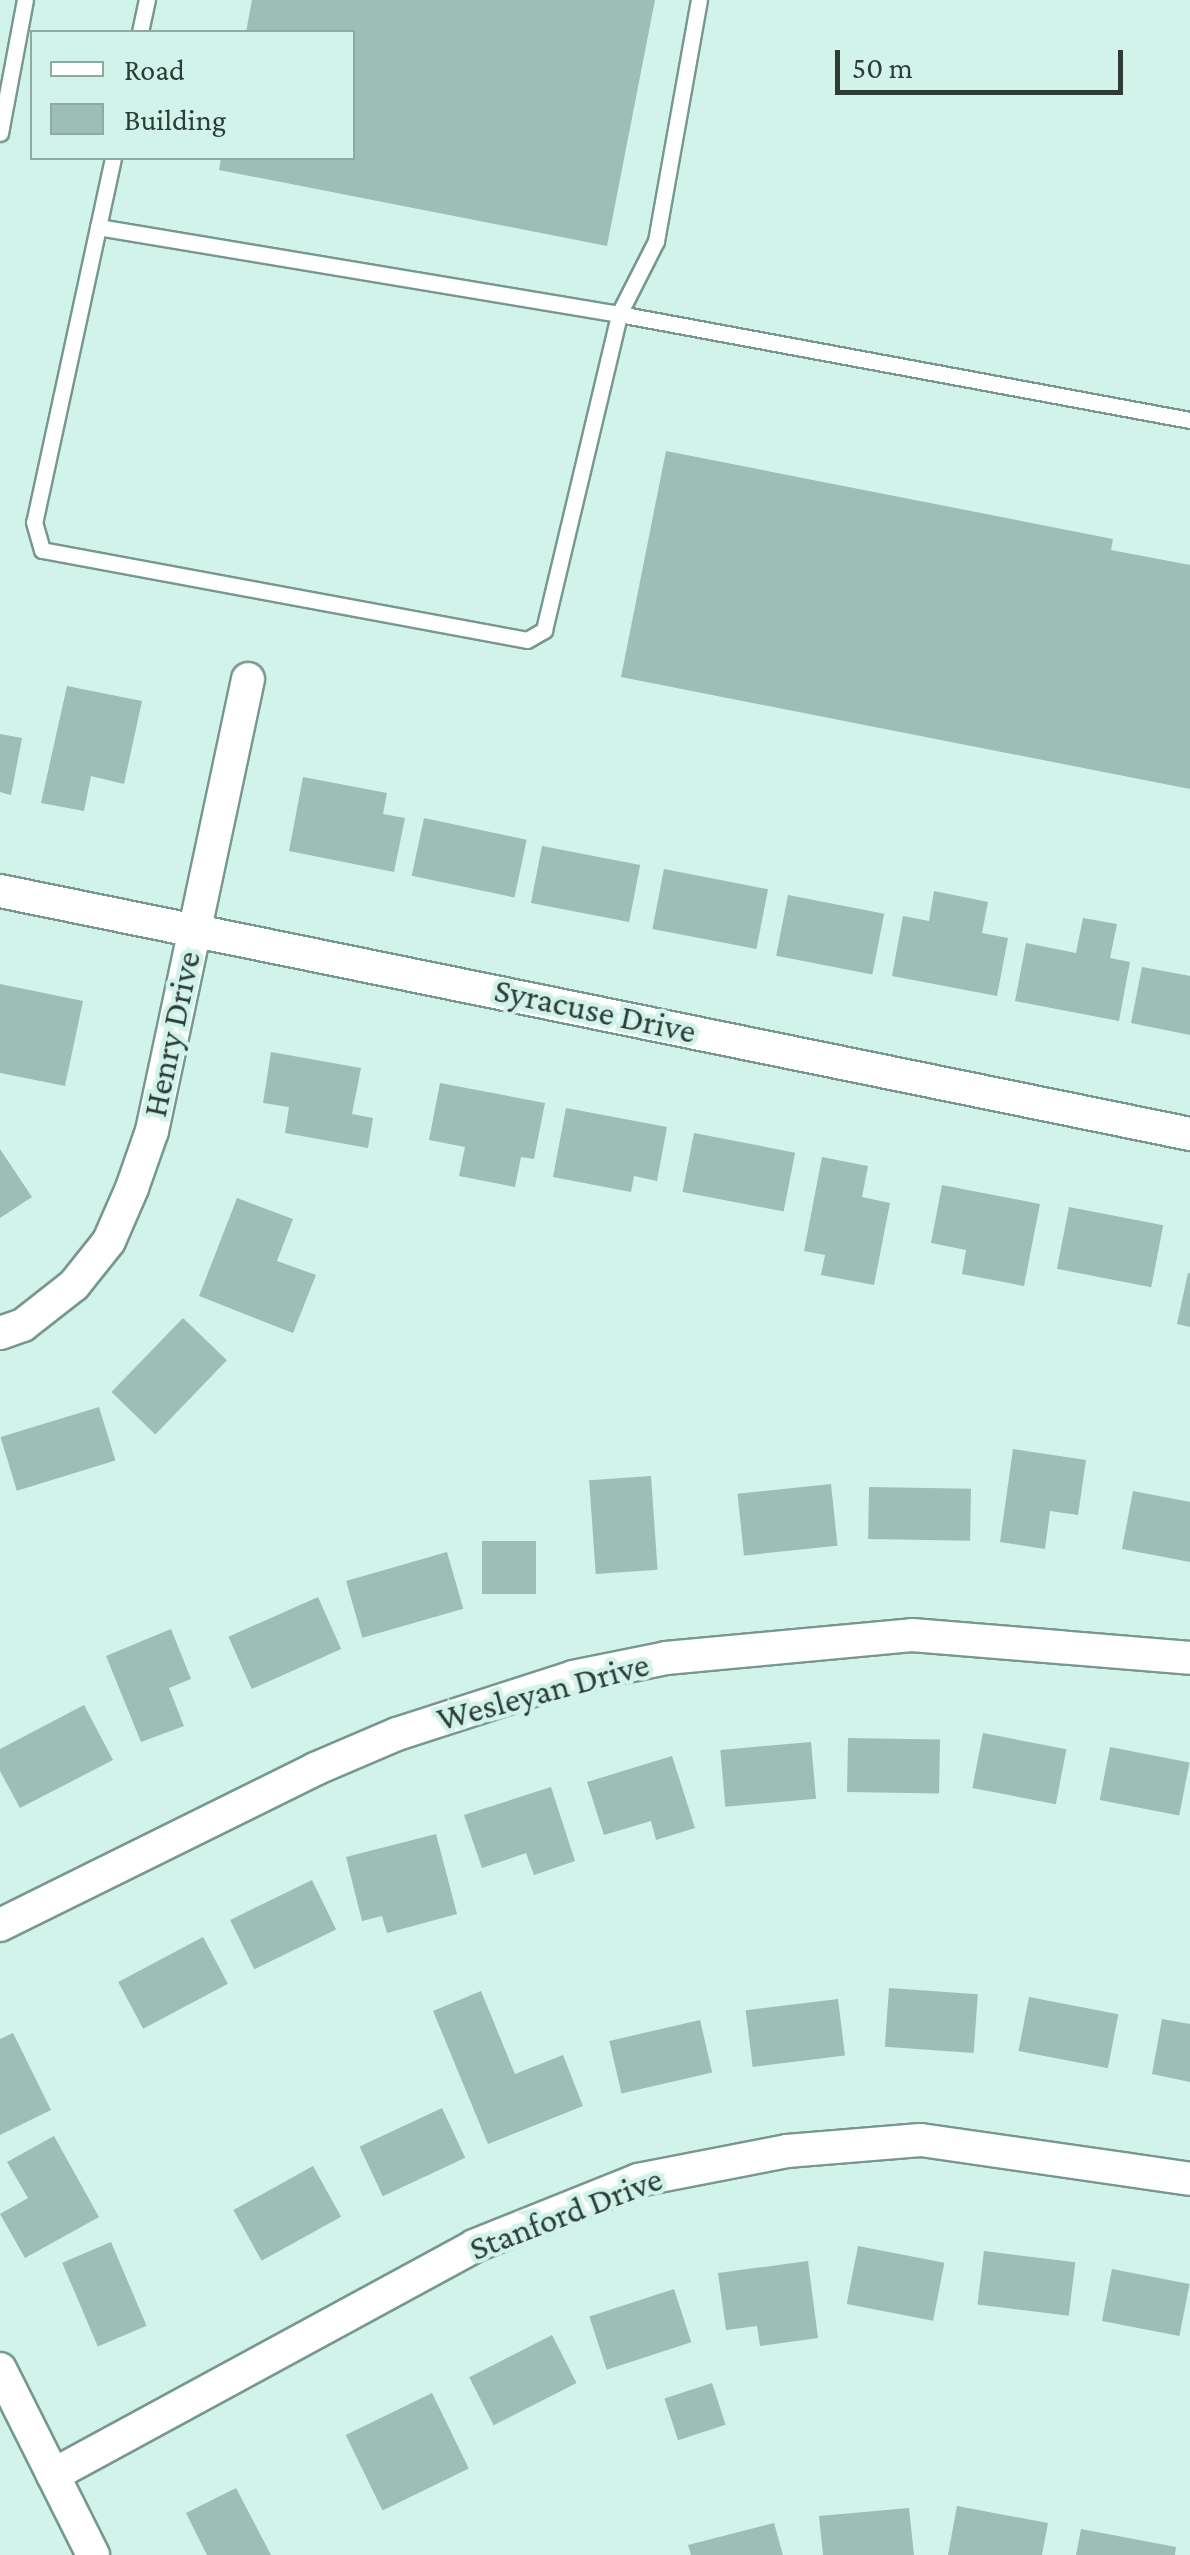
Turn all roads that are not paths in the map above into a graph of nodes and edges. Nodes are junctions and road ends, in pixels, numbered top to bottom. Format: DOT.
graph roads {
  1 [pos="25,0"];
  2 [pos="147,0"];
  3 [pos="699,0"];
  4 [pos="140,30"];
  5 [pos="6,66"];
  6 [pos="0,133"];
  7 [pos="113,160"];
  8 [pos="98,227"];
  9 [pos="619,314"];
  10 [pos="1190,420"];
  11 [pos="248,678"];
  12 [pos="0,891"];
  13 [pos="195,929"];
  14 [pos="1190,1134"];
  15 [pos="0,1333"];
  16 [pos="1190,1658"];
  17 [pos="0,1925"];
  18 [pos="1190,2179"];
  19 [pos="0,2369"];
  20 [pos="52,2475"];
  21 [pos="93,2555"];
  1 -- 5 [label="lane"];
  2 -- 4 [label="lane"];
  3 -- 9 [label="lane"];
  5 -- 6 [label="lane"];
  7 -- 8 [label="lane"];
  8 -- 9 [label="lane"];
  8 -- 9 [label="lane"];
  9 -- 10 [label="lane"];
  11 -- 13 [label="street, Henry Drive"];
  12 -- 13 [label="street, Syracuse Drive"];
  13 -- 14 [label="street, Syracuse Drive"];
  13 -- 15 [label="street, Henry Drive"];
  16 -- 17 [label="street, Wesleyan Drive"];
  18 -- 20 [label="street, Stanford Drive"];
  19 -- 20 [label="street"];
  20 -- 21 [label="street"];
}
